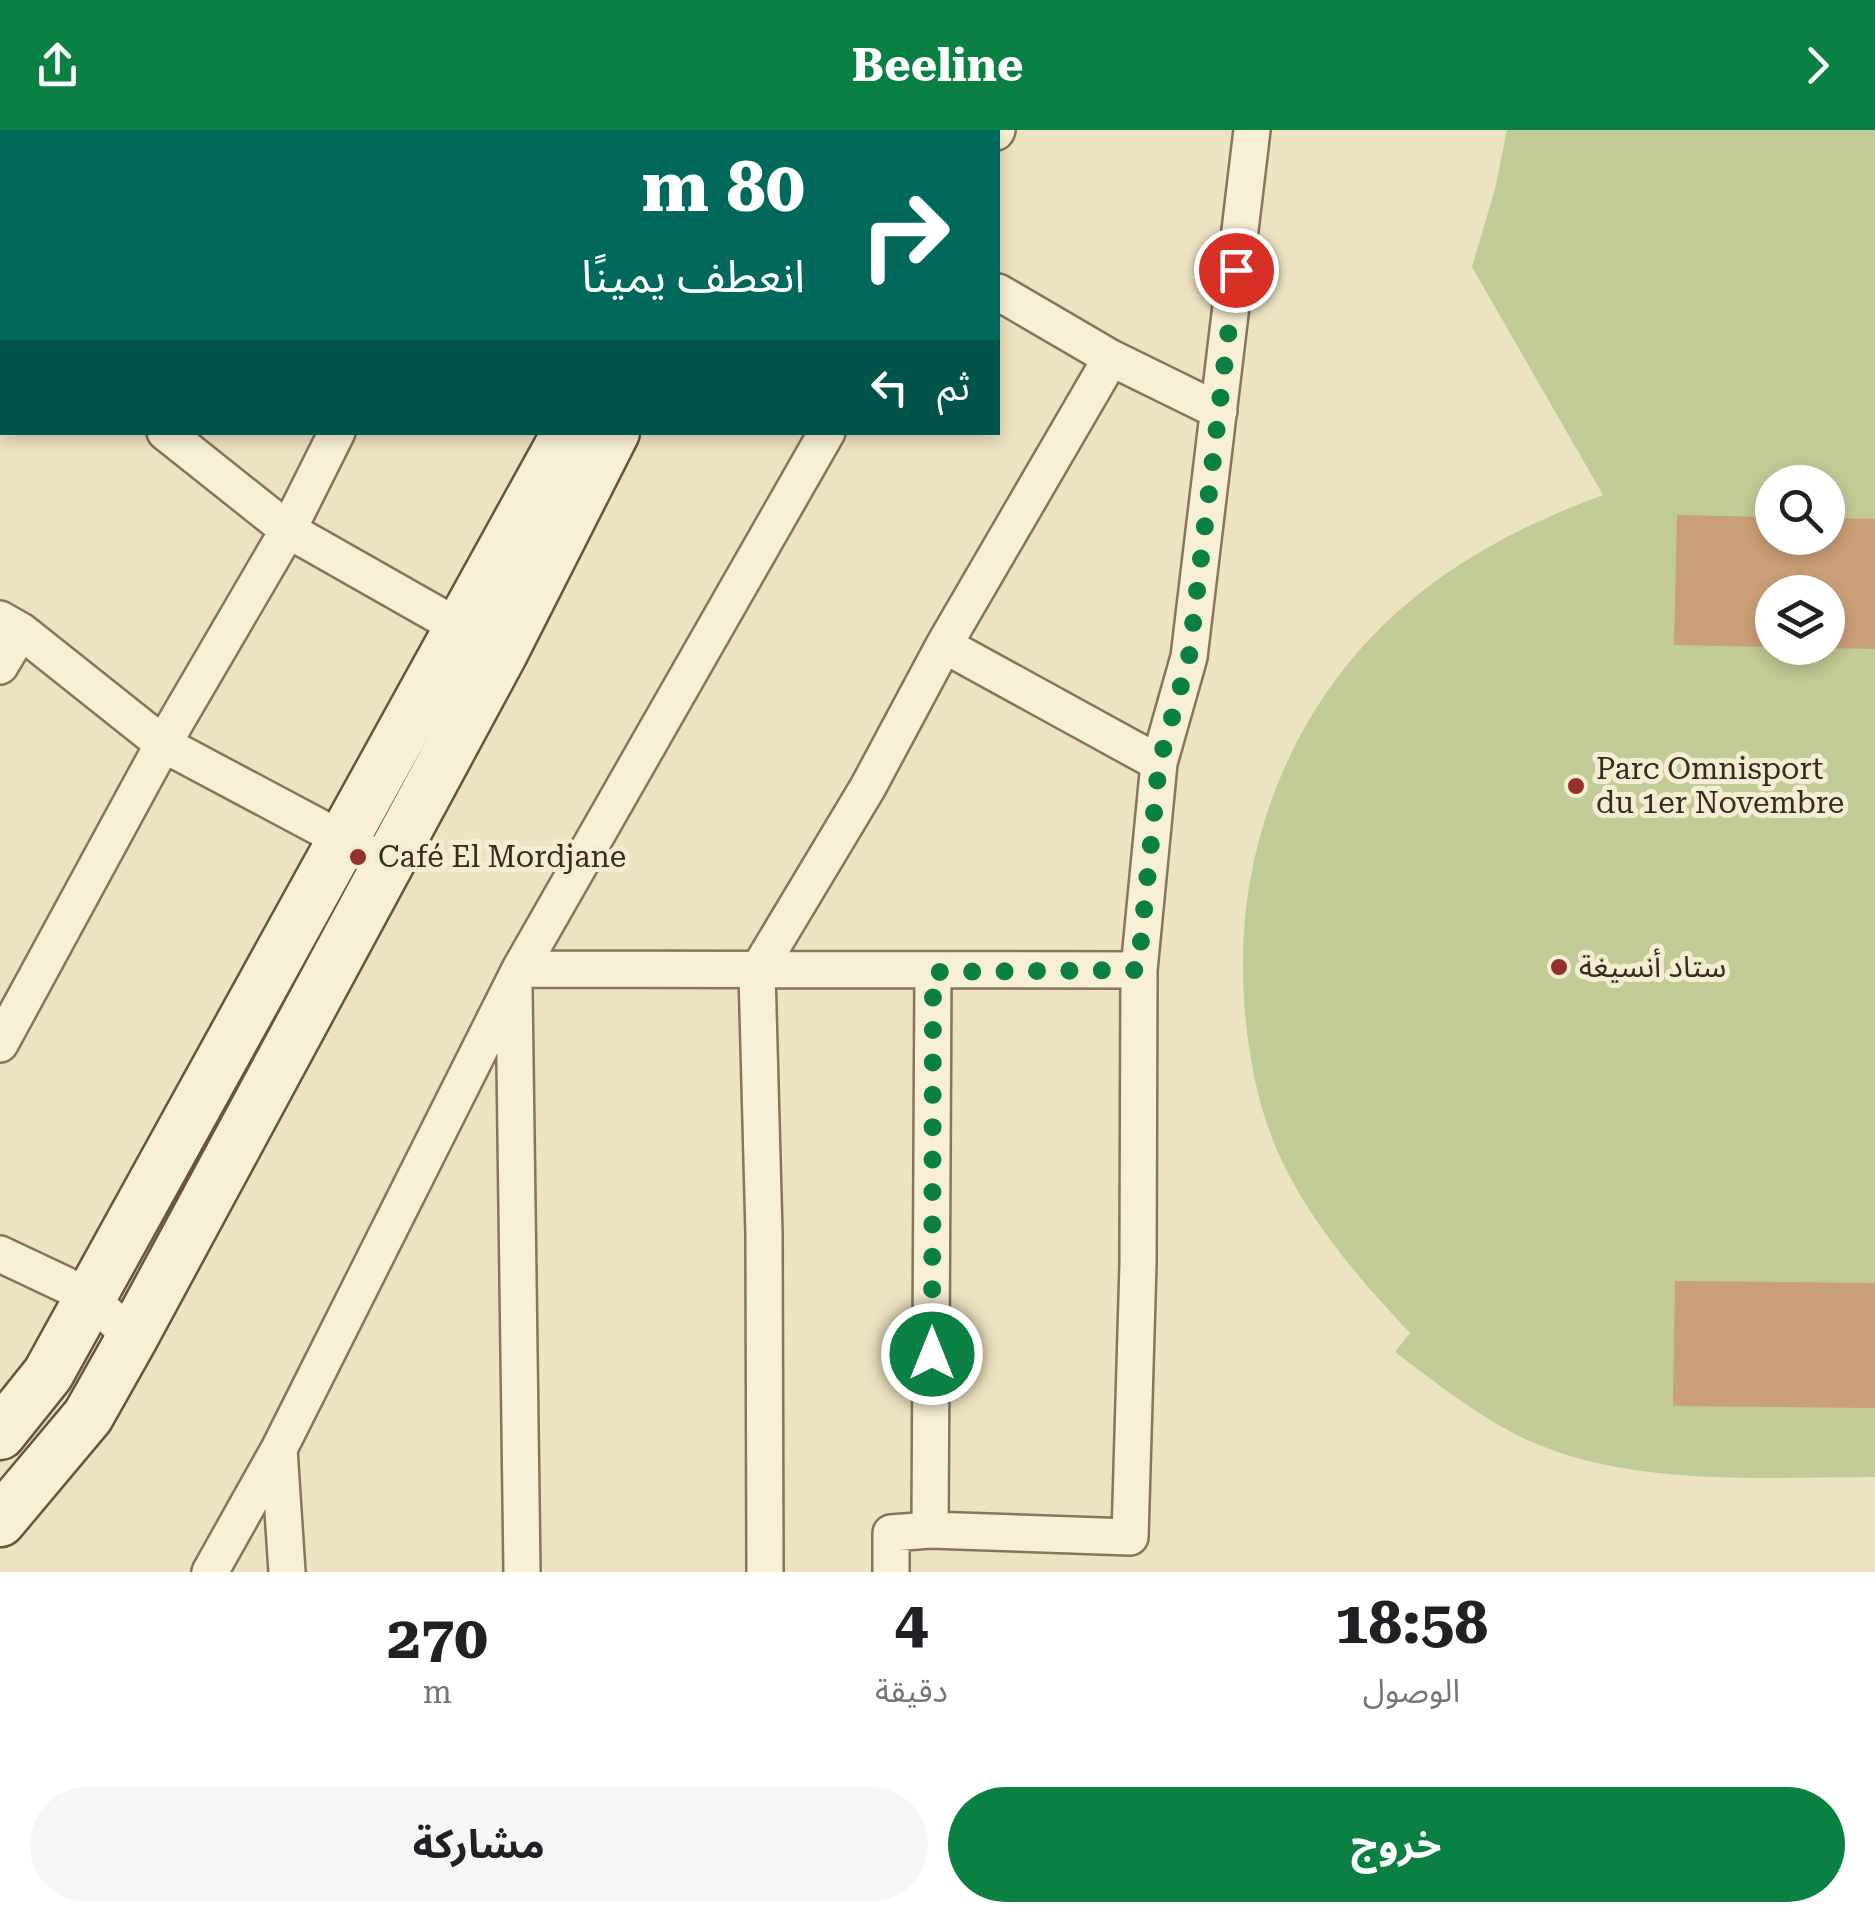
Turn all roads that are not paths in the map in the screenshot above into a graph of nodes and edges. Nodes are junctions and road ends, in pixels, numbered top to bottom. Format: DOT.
graph roads {
  1 [pos="1252,130"];
  2 [pos="1000,293"];
  3 [pos="1111,358"];
  4 [pos="1219,411"];
  5 [pos="169,435"];
  6 [pos="336,435"];
  7 [pos="566,435"];
  8 [pos="612,435"];
  9 [pos="826,435"];
  10 [pos="288,530"];
  11 [pos="10,625"];
  12 [pos="460,626"];
  13 [pos="944,646"];
  14 [pos="502,653"];
  15 [pos="0,666"];
  16 [pos="163,744"];
  17 [pos="1159,764"];
  18 [pos="342,840"];
  19 [pos="387,863"];
  20 [pos="1138,970"];
  21 [pos="757,972"];
  22 [pos="933,972"];
  23 [pos="517,976"];
  24 [pos="0,1044"];
  25 [pos="0,1254"];
  26 [pos="89,1296"];
  27 [pos="132,1338"];
  28 [pos="0,1434"];
  29 [pos="279,1449"];
  30 [pos="0,1521"];
  31 [pos="930,1530"];
  32 [pos="210,1572"];
  33 [pos="287,1572"];
  34 [pos="522,1572"];
  35 [pos="765,1572"];
  36 [pos="891,1572"];
  1 -- 4 [label="street"];
  2 -- 3 [label="street"];
  3 -- 4 [label="street"];
  3 -- 13 [label="street"];
  4 -- 17 [label="street"];
  5 -- 10 [label="street"];
  6 -- 10 [label="street"];
  7 -- 12 [label="main road"];
  8 -- 14 [label="main road"];
  9 -- 23 [label="street"];
  10 -- 12 [label="street"];
  10 -- 16 [label="street"];
  11 -- 15 [label="street"];
  11 -- 16 [label="street"];
  12 -- 14 [label="street"];
  12 -- 18 [label="main road"];
  13 -- 17 [label="street"];
  13 -- 21 [label="street"];
  14 -- 19 [label="main road"];
  16 -- 18 [label="street"];
  16 -- 24 [label="street"];
  17 -- 20 [label="street"];
  18 -- 19 [label="street"];
  18 -- 26 [label="main road"];
  19 -- 27 [label="main road"];
  20 -- 22 [label="street"];
  20 -- 31 [label="street"];
  21 -- 22 [label="street"];
  21 -- 23 [label="street"];
  21 -- 35 [label="street"];
  22 -- 31 [label="street"];
  23 -- 29 [label="street"];
  23 -- 34 [label="street"];
  25 -- 26 [label="street"];
  26 -- 27 [label="street"];
  26 -- 28 [label="main road"];
  27 -- 30 [label="main road"];
  29 -- 32 [label="street"];
  29 -- 33 [label="street"];
  31 -- 36 [label="street"];
}
